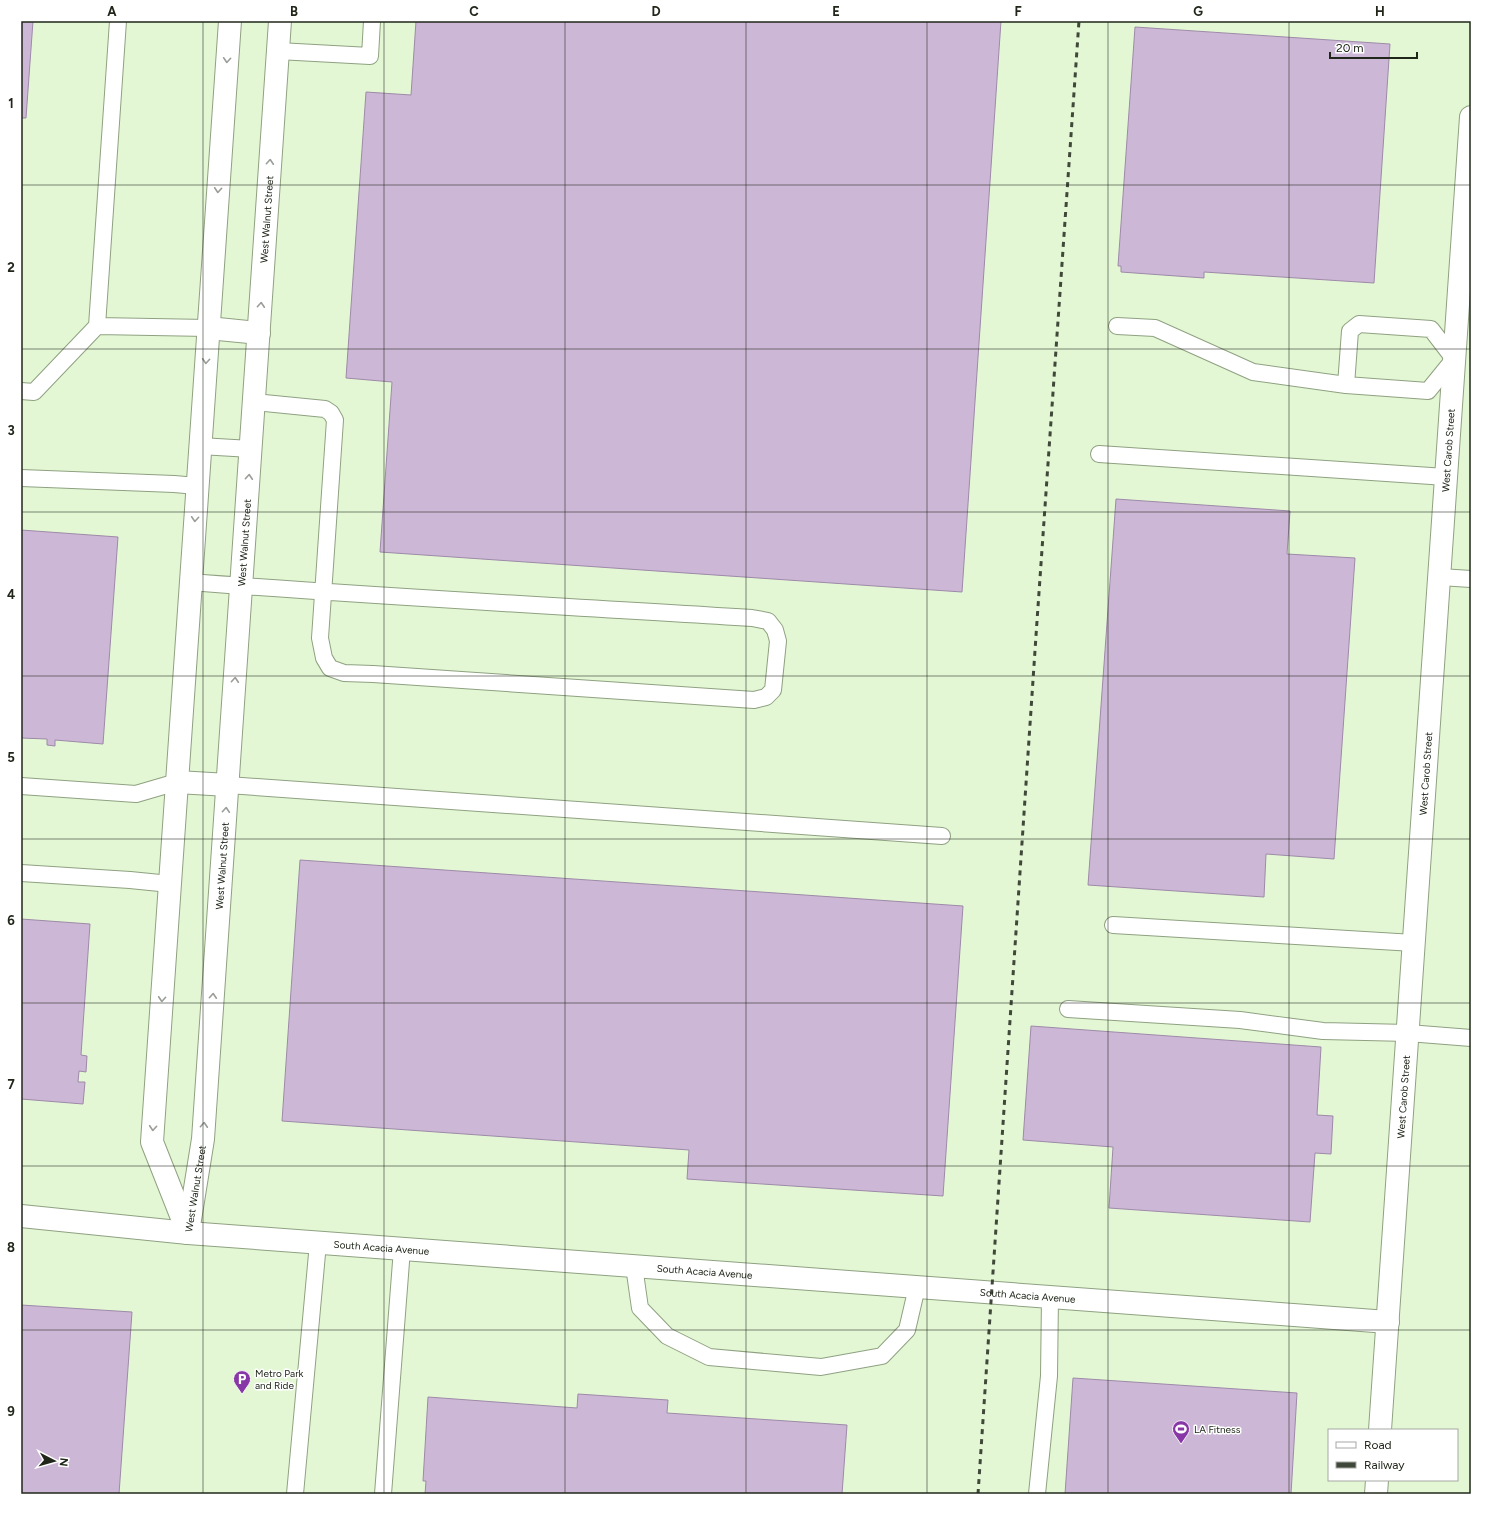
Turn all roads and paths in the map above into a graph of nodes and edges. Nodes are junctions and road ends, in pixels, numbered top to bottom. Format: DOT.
graph roads {
  1 [pos="118,21"];
  2 [pos="230,21"];
  3 [pos="280,21"];
  4 [pos="372,21"];
  5 [pos="278,51"];
  6 [pos="1471,117"];
  7 [pos="1470,142"];
  8 [pos="97,326"];
  9 [pos="1117,326"];
  10 [pos="208,328"];
  11 [pos="259,332"];
  12 [pos="1454,359"];
  13 [pos="1346,385"];
  14 [pos="21,391"];
  15 [pos="254,402"];
  16 [pos="200,446"];
  17 [pos="251,449"];
  18 [pos="1099,454"];
  19 [pos="1446,477"];
  20 [pos="21,478"];
  21 [pos="198,486"];
  22 [pos="1440,577"];
  23 [pos="1471,579"];
  24 [pos="191,582"];
  25 [pos="241,586"];
  26 [pos="323,591"];
  27 [pos="177,782"];
  28 [pos="228,785"];
  29 [pos="21,786"];
  30 [pos="942,836"];
  31 [pos="21,873"];
  32 [pos="170,884"];
  33 [pos="1113,925"];
  34 [pos="1414,943"];
  35 [pos="1068,1009"];
  36 [pos="1408,1033"];
  37 [pos="1471,1038"];
  38 [pos="21,1216"];
  39 [pos="188,1233"];
  40 [pos="318,1243"];
  41 [pos="402,1249"];
  42 [pos="634,1266"];
  43 [pos="917,1287"];
  44 [pos="1050,1297"];
  45 [pos="1388,1322"];
  46 [pos="1380,1429"];
  47 [pos="1377,1481"];
  48 [pos="295,1494"];
  49 [pos="383,1494"];
  50 [pos="1037,1494"];
  51 [pos="1376,1494"];
  1 -- 8 [label="lane"];
  2 -- 10 [label="street, West Walnut Street, one-way"];
  3 -- 5 [label="street, West Walnut Street"];
  4 -- 5 [label="lane"];
  11 -- 5 [label="street, West Walnut Street, one-way"];
  6 -- 7 [label="street, West Carob Street"];
  7 -- 12 [label="street, West Carob Street"];
  8 -- 10 [label="lane"];
  8 -- 14 [label="lane"];
  9 -- 13 [label="lane"];
  10 -- 11 [label="street"];
  10 -- 16 [label="street, West Walnut Street, one-way"];
  11 -- 15 [label="street, West Walnut Street"];
  12 -- 13 [label="lane"];
  12 -- 13 [label="lane"];
  12 -- 19 [label="street, West Carob Street"];
  15 -- 17 [label="street, West Walnut Street"];
  15 -- 26 [label="lane"];
  16 -- 17 [label="lane"];
  16 -- 21 [label="street, West Walnut Street"];
  25 -- 17 [label="street, West Walnut Street, one-way"];
  18 -- 19 [label="lane"];
  19 -- 22 [label="street, West Carob Street"];
  20 -- 21 [label="lane"];
  21 -- 24 [label="street, West Walnut Street, one-way"];
  22 -- 23 [label="lane"];
  22 -- 34 [label="street, West Carob Street"];
  24 -- 25 [label="lane"];
  24 -- 27 [label="street, West Walnut Street"];
  25 -- 26 [label="lane"];
  28 -- 25 [label="street, West Walnut Street, one-way"];
  26 -- 26 [label="lane"];
  27 -- 28 [label="street"];
  27 -- 29 [label="lane"];
  27 -- 32 [label="street, West Walnut Street"];
  28 -- 30 [label="lane"];
  39 -- 28 [label="street, West Walnut Street, one-way"];
  31 -- 32 [label="lane"];
  32 -- 39 [label="street, West Walnut Street, one-way"];
  33 -- 34 [label="lane"];
  34 -- 36 [label="street, West Carob Street"];
  35 -- 36 [label="lane"];
  36 -- 37 [label="lane"];
  36 -- 45 [label="street, West Carob Street"];
  38 -- 39 [label="street, South Acacia Avenue"];
  39 -- 40 [label="street, South Acacia Avenue"];
  40 -- 41 [label="street, South Acacia Avenue"];
  40 -- 48 [label="lane"];
  41 -- 42 [label="street, South Acacia Avenue"];
  41 -- 49 [label="lane"];
  42 -- 43 [label="street, South Acacia Avenue"];
  42 -- 43 [label="lane"];
  43 -- 44 [label="street, South Acacia Avenue"];
  44 -- 45 [label="street, South Acacia Avenue"];
  44 -- 50 [label="lane"];
  45 -- 46 [label="street, West Carob Street"];
  47 -- 51 [label="street"];
}
